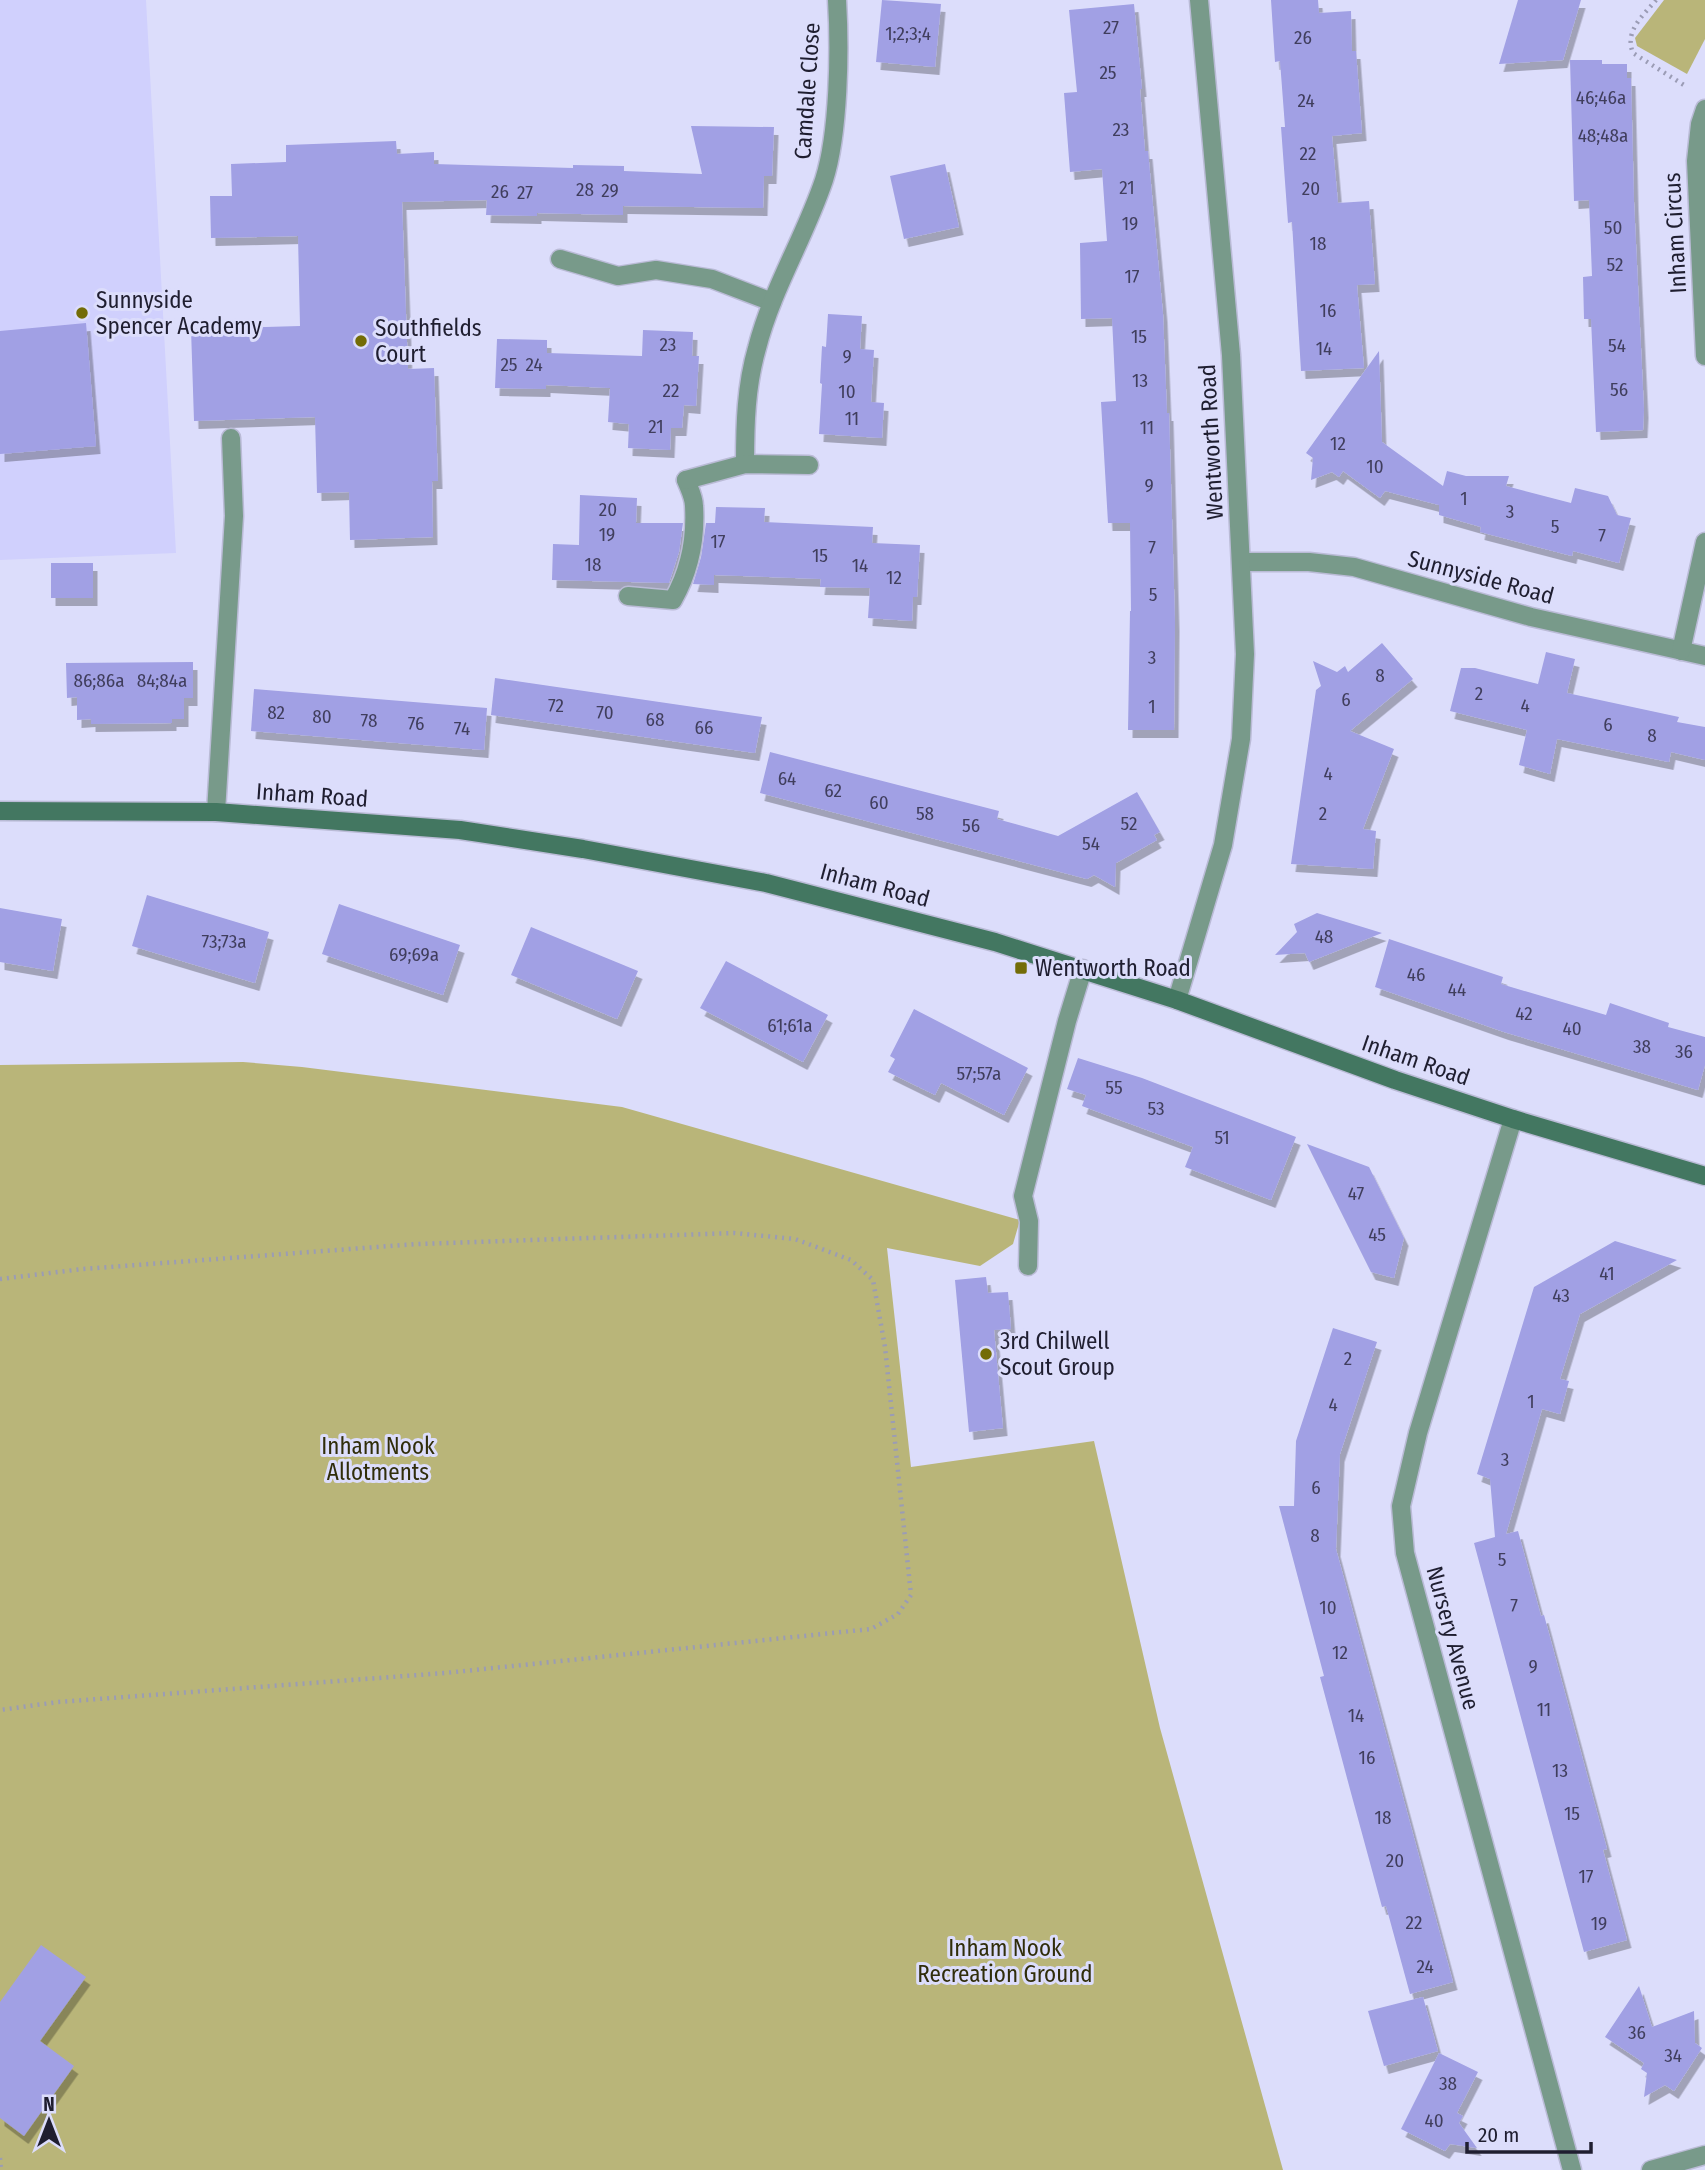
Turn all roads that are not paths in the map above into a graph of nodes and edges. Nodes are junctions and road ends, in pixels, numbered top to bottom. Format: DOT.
graph roads {
  1 [pos="837,0"];
  2 [pos="1199,0"];
  3 [pos="1705,109"];
  4 [pos="559,259"];
  5 [pos="772,302"];
  6 [pos="1705,356"];
  7 [pos="231,438"];
  8 [pos="745,464"];
  9 [pos="809,465"];
  10 [pos="1705,542"];
  11 [pos="1242,562"];
  12 [pos="628,596"];
  13 [pos="1681,651"];
  14 [pos="1705,656"];
  15 [pos="0,811"];
  16 [pos="216,812"];
  17 [pos="1083,969"];
  18 [pos="1177,1000"];
  19 [pos="1513,1119"];
  20 [pos="1705,1176"];
  21 [pos="1028,1266"];
  22 [pos="1705,2155"];
  23 [pos="1572,2170"];
  24 [pos="1651,2170"];
  1 -- 5 [label="street, Camdale Close"];
  2 -- 11 [label="street, Wentworth Road"];
  3 -- 6 [label="street, Inham Circus"];
  4 -- 5 [label="street"];
  5 -- 8 [label="street, Camdale Close"];
  7 -- 16 [label="street"];
  8 -- 9 [label="street"];
  8 -- 12 [label="street"];
  10 -- 13 [label="street"];
  11 -- 13 [label="street, Sunnyside Road"];
  11 -- 18 [label="street, Wentworth Road"];
  13 -- 14 [label="street, Sunnyside Road"];
  15 -- 16 [label="street, Inham Road"];
  16 -- 17 [label="street, Inham Road"];
  17 -- 18 [label="street, Inham Road"];
  17 -- 21 [label="street"];
  18 -- 19 [label="street, Inham Road"];
  19 -- 20 [label="street, Inham Road"];
  19 -- 23 [label="street, Nursery Avenue"];
  22 -- 24 [label="street"];
}
